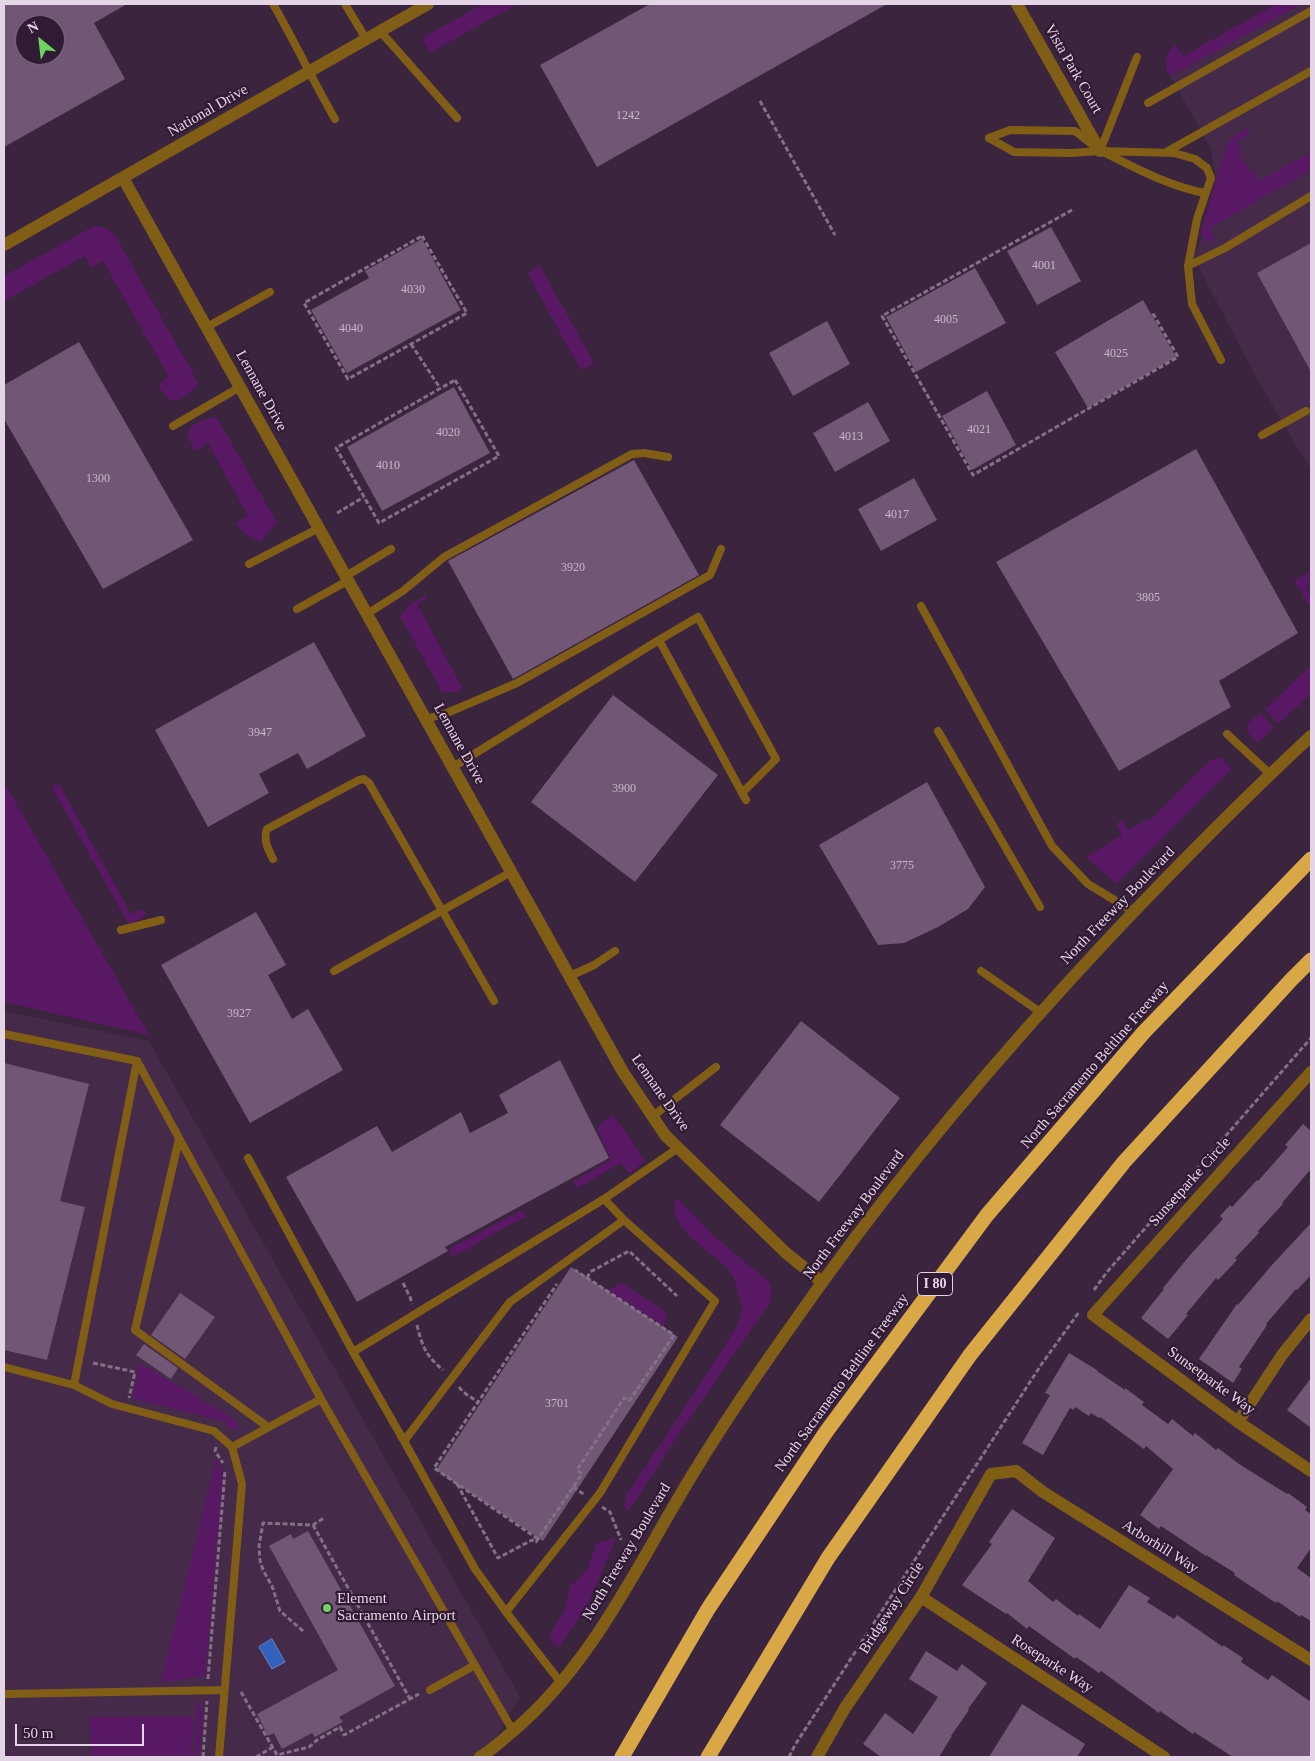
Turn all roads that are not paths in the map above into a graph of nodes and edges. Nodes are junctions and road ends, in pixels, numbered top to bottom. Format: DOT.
graph roads {
  1 [pos="273,4"];
  2 [pos="345,4"];
  3 [pos="428,4"];
  4 [pos="1017,4"];
  5 [pos="1311,11"];
  6 [pos="380,31"];
  7 [pos="366,39"];
  8 [pos="1137,57"];
  9 [pos="1311,71"];
  10 [pos="308,72"];
  11 [pos="1148,103"];
  12 [pos="457,118"];
  13 [pos="334,119"];
  14 [pos="1100,151"];
  15 [pos="1166,152"];
  16 [pos="123,178"];
  17 [pos="1205,192"];
  18 [pos="1311,196"];
  19 [pos="4,245"];
  20 [pos="1188,266"];
  21 [pos="270,292"];
  22 [pos="207,327"];
  23 [pos="1221,360"];
  24 [pos="240,386"];
  25 [pos="1306,411"];
  26 [pos="173,426"];
  27 [pos="1262,435"];
  28 [pos="668,457"];
  29 [pos="319,528"];
  30 [pos="721,549"];
  31 [pos="391,550"];
  32 [pos="249,564"];
  33 [pos="347,578"];
  34 [pos="921,606"];
  35 [pos="297,609"];
  36 [pos="367,614"];
  37 [pos="659,640"];
  38 [pos="426,720"];
  39 [pos="938,731"];
  40 [pos="1227,734"];
  41 [pos="1311,736"];
  42 [pos="453,767"];
  43 [pos="1270,774"];
  44 [pos="273,859"];
  45 [pos="1311,859"];
  46 [pos="511,872"];
  47 [pos="1040,907"];
  48 [pos="441,911"];
  49 [pos="1134,912"];
  50 [pos="161,920"];
  51 [pos="121,930"];
  52 [pos="615,951"];
  53 [pos="1311,960"];
  54 [pos="334,971"];
  55 [pos="981,971"];
  56 [pos="570,976"];
  57 [pos="494,1001"];
  58 [pos="1040,1012"];
  59 [pos="4,1034"];
  60 [pos="136,1061"];
  61 [pos="716,1067"];
  62 [pos="1311,1072"];
  63 [pos="652,1116"];
  64 [pos="179,1139"];
  65 [pos="678,1148"];
  66 [pos="248,1158"];
  67 [pos="604,1199"];
  68 [pos="624,1220"];
  69 [pos="822,1282"];
  70 [pos="1093,1315"];
  71 [pos="1311,1319"];
  72 [pos="353,1352"];
  73 [pos="4,1367"];
  74 [pos="74,1385"];
  75 [pos="321,1398"];
  76 [pos="1238,1422"];
  77 [pos="268,1427"];
  78 [pos="404,1441"];
  79 [pos="232,1447"];
  80 [pos="1311,1471"];
  81 [pos="991,1474"];
  82 [pos="921,1597"];
  83 [pos="506,1612"];
  84 [pos="1311,1660"];
  85 [pos="475,1665"];
  86 [pos="561,1683"];
  87 [pos="224,1690"];
  88 [pos="430,1690"];
  89 [pos="4,1694"];
  90 [pos="513,1731"];
  91 [pos="219,1757"];
  92 [pos="480,1757"];
  93 [pos="622,1757"];
  94 [pos="708,1757"];
  95 [pos="818,1757"];
  96 [pos="1164,1757"];
  1 -- 10 [label="lane"];
  2 -- 7 [label="lane"];
  3 -- 6 [label="street, National Drive"];
  4 -- 14 [label="street, Vista Park Court"];
  5 -- 11 [label="lane"];
  6 -- 7 [label="street, National Drive"];
  6 -- 12 [label="lane"];
  7 -- 10 [label="street, National Drive"];
  8 -- 14 [label="lane"];
  9 -- 15 [label="lane"];
  10 -- 13 [label="lane"];
  10 -- 16 [label="street, National Drive"];
  14 -- 14 [label="lane"];
  14 -- 15 [label="lane"];
  14 -- 17 [label="lane"];
  15 -- 17 [label="lane"];
  16 -- 19 [label="street, National Drive"];
  16 -- 22 [label="street, Lennane Drive"];
  17 -- 20 [label="lane"];
  18 -- 20 [label="lane"];
  20 -- 23 [label="lane"];
  21 -- 22 [label="lane"];
  22 -- 24 [label="street, Lennane Drive"];
  24 -- 26 [label="lane"];
  24 -- 29 [label="street, Lennane Drive"];
  25 -- 27 [label="lane"];
  28 -- 36 [label="lane"];
  29 -- 32 [label="lane"];
  29 -- 33 [label="street, Lennane Drive"];
  30 -- 38 [label="lane"];
  31 -- 33 [label="lane"];
  33 -- 35 [label="lane"];
  33 -- 36 [label="street, Lennane Drive"];
  34 -- 49 [label="lane"];
  36 -- 38 [label="street, Lennane Drive"];
  37 -- 37 [label="lane"];
  37 -- 42 [label="lane"];
  38 -- 42 [label="street, Lennane Drive"];
  39 -- 47 [label="lane"];
  40 -- 43 [label="lane"];
  41 -- 43 [label="street, North Freeway Boulevard"];
  42 -- 46 [label="street, Lennane Drive"];
  43 -- 49 [label="street, North Freeway Boulevard"];
  44 -- 48 [label="lane"];
  45 -- 93 [label="highway, North Sacramento Beltline Freeway / I 80"];
  46 -- 48 [label="lane"];
  46 -- 56 [label="street, Lennane Drive"];
  48 -- 54 [label="lane"];
  48 -- 57 [label="lane"];
  49 -- 58 [label="street, North Freeway Boulevard"];
  50 -- 51 [label="lane"];
  52 -- 56 [label="lane"];
  53 -- 94 [label="highway"];
  55 -- 58 [label="lane"];
  56 -- 63 [label="street, Lennane Drive"];
  58 -- 69 [label="street, North Freeway Boulevard"];
  59 -- 60 [label="lane"];
  60 -- 64 [label="lane"];
  60 -- 74 [label="lane"];
  61 -- 63 [label="lane"];
  62 -- 70 [label="street, Sunsetparke Circle"];
  63 -- 65 [label="street, Lennane Drive"];
  64 -- 75 [label="lane"];
  64 -- 77 [label="lane"];
  65 -- 67 [label="lane"];
  65 -- 69 [label="street, Lennane Drive"];
  66 -- 72 [label="lane"];
  67 -- 68 [label="lane"];
  67 -- 72 [label="lane"];
  68 -- 78 [label="lane"];
  68 -- 83 [label="lane"];
  69 -- 86 [label="street, North Freeway Boulevard"];
  70 -- 76 [label="street, Sunsetparke Way"];
  71 -- 76 [label="street"];
  72 -- 78 [label="lane"];
  73 -- 74 [label="lane"];
  74 -- 79 [label="lane"];
  75 -- 77 [label="lane"];
  75 -- 85 [label="lane"];
  76 -- 80 [label="street, Sunsetparke Way"];
  77 -- 79 [label="lane"];
  78 -- 83 [label="lane"];
  79 -- 87 [label="lane"];
  81 -- 82 [label="street, Bridgeway Circle"];
  81 -- 84 [label="street, Arborhill Way"];
  82 -- 95 [label="street, Bridgeway Circle"];
  82 -- 96 [label="street, Roseparke Way"];
  83 -- 86 [label="lane"];
  85 -- 88 [label="lane"];
  85 -- 90 [label="lane"];
  86 -- 90 [label="street, North Freeway Boulevard"];
  87 -- 89 [label="lane"];
  87 -- 91 [label="lane"];
  90 -- 92 [label="street, North Freeway Boulevard"];
}
